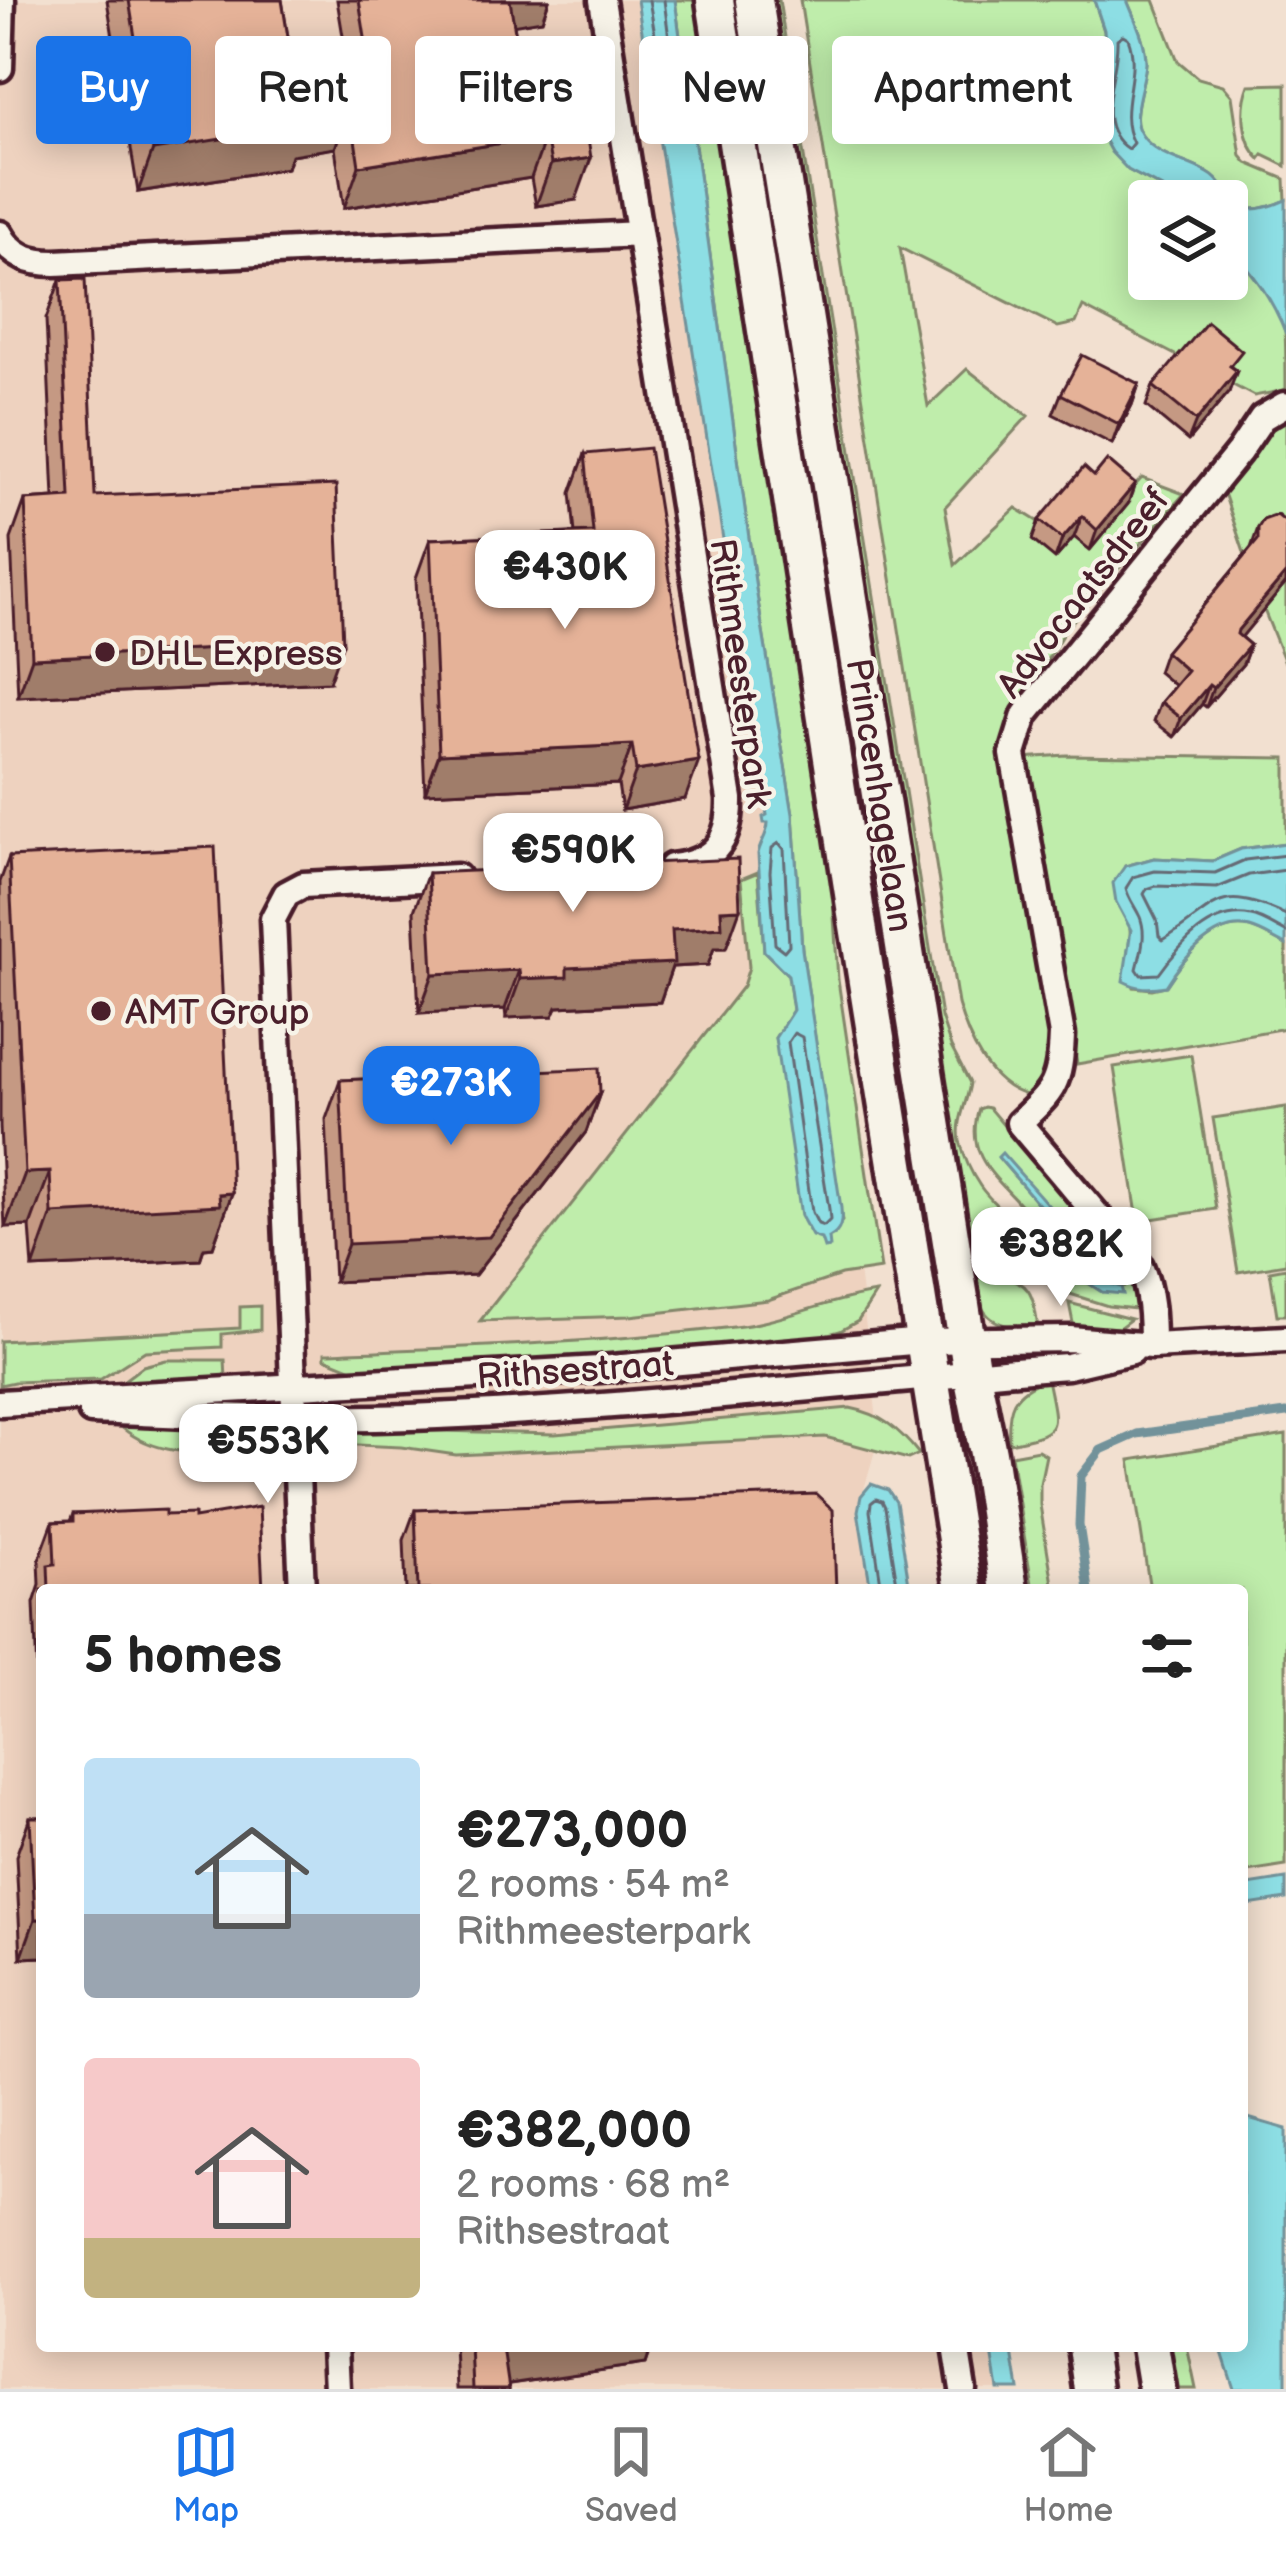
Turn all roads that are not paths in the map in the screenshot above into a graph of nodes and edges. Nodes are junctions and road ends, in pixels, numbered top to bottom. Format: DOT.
graph roads {
  1 [pos="2,0"];
  2 [pos="602,0"];
  3 [pos="715,0"];
  4 [pos="754,0"];
  5 [pos="0,68"];
  6 [pos="0,234"];
  7 [pos="640,234"];
  8 [pos="1284,405"];
  9 [pos="655,868"];
  10 [pos="472,876"];
  11 [pos="1286,1339"];
  12 [pos="1152,1346"];
  13 [pos="970,1357"];
  14 [pos="926,1359"];
  15 [pos="293,1385"];
  16 [pos="0,1405"];
  17 [pos="294,1419"];
  18 [pos="302,1584"];
  19 [pos="963,1584"];
  20 [pos="1009,1584"];
  21 [pos="335,2352"];
  22 [pos="957,2352"];
  23 [pos="1088,2352"];
  24 [pos="1151,2352"];
  25 [pos="338,2389"];
  26 [pos="963,2389"];
  27 [pos="1093,2389"];
  28 [pos="1157,2389"];
  1 -- 5 [label="street"];
  2 -- 7 [label="street, Rithmeesterpark"];
  3 -- 14 [label="main road, Princenhagelaan"];
  4 -- 13 [label="main road, Princenhagelaan"];
  6 -- 7 [label="street"];
  7 -- 9 [label="street, Rithmeesterpark"];
  8 -- 12 [label="street, Advocaatsdreef"];
  10 -- 15 [label="street"];
  11 -- 12 [label="street, Rithsestraat"];
  12 -- 13 [label="street, Rithsestraat"];
  12 -- 13 [label="street, Rithsestraat"];
  13 -- 14 [label="street, Rithsestraat"];
  13 -- 14 [label="street, Rithsestraat"];
  13 -- 20 [label="main road, Princenhagelaan"];
  14 -- 15 [label="street, Rithsestraat"];
  14 -- 17 [label="street, Rithsestraat"];
  14 -- 19 [label="main road, Princenhagelaan"];
  15 -- 16 [label="street, Rithsestraat"];
  15 -- 17 [label="street"];
  16 -- 17 [label="street, Rithsestraat"];
  17 -- 18 [label="street"];
  21 -- 25 [label="street"];
  22 -- 26 [label="street"];
  23 -- 27 [label="main road"];
  24 -- 28 [label="main road"];
}
